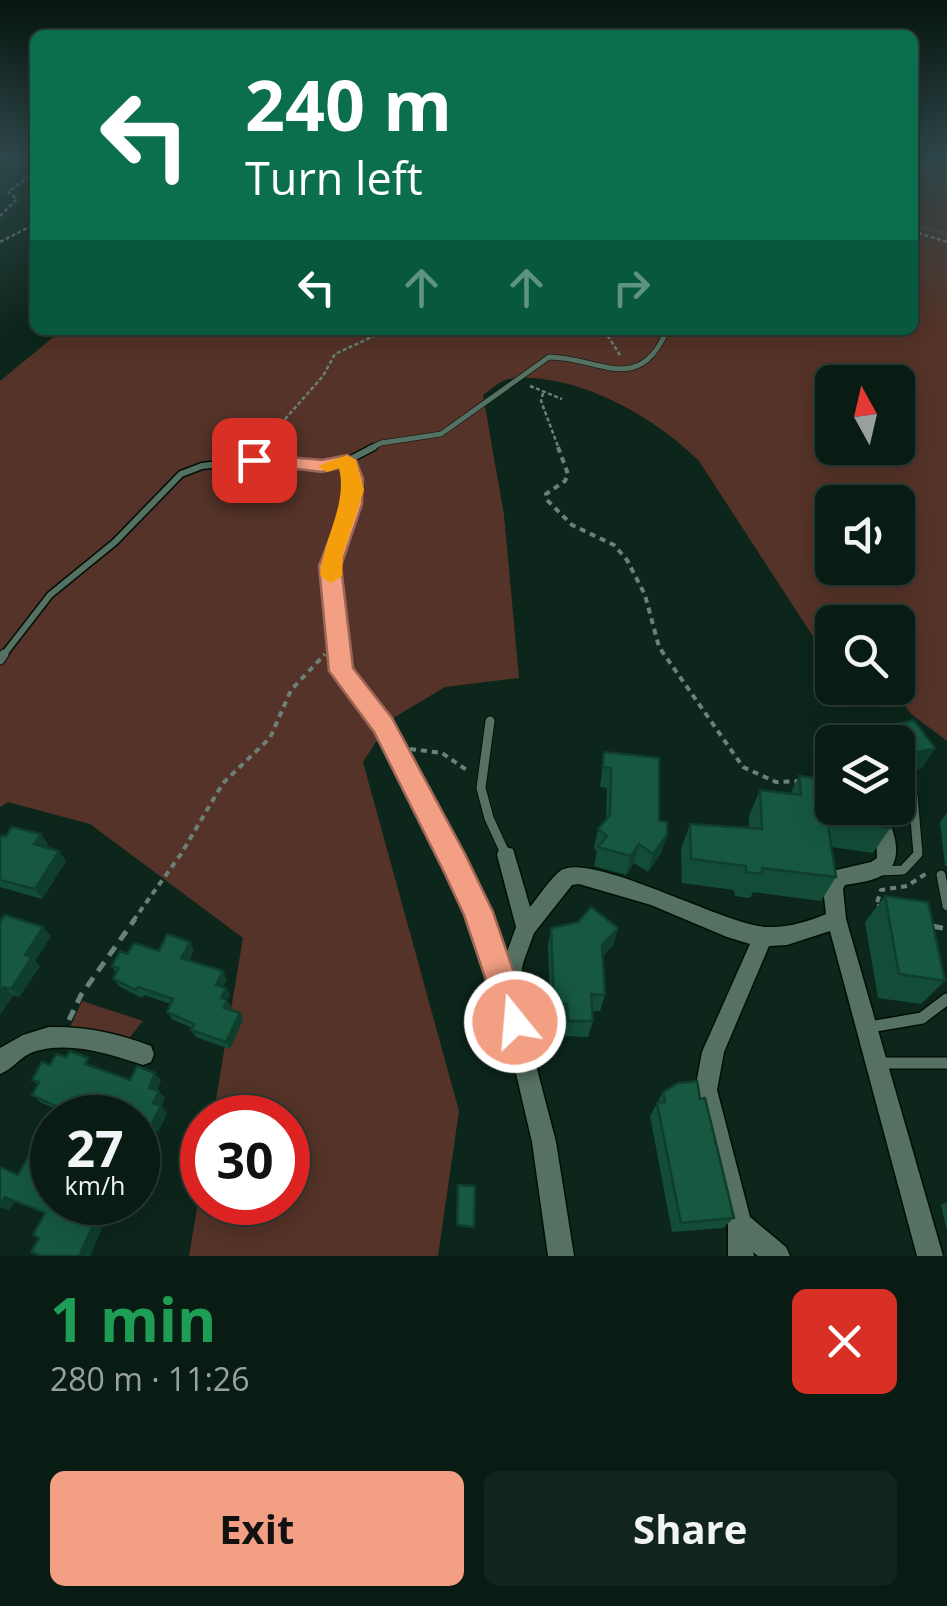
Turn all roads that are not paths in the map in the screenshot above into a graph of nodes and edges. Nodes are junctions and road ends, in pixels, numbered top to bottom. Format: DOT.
graph roads {
  1 [pos="665,335"];
  2 [pos="347,460"];
  3 [pos="0,660"];
  4 [pos="490,721"];
  5 [pos="915,808"];
  6 [pos="882,825"];
  7 [pos="506,856"];
  8 [pos="874,870"];
  9 [pos="941,875"];
  10 [pos="947,906"];
  11 [pos="836,919"];
  12 [pos="526,927"];
  13 [pos="762,939"];
  14 [pos="508,996"];
  15 [pos="947,999"];
  16 [pos="866,1027"];
  17 [pos="143,1054"];
  18 [pos="3,1055"];
  19 [pos="876,1063"];
  20 [pos="947,1063"];
  21 [pos="740,1224"];
  22 [pos="562,1256"];
  23 [pos="740,1256"];
  24 [pos="777,1256"];
  25 [pos="930,1256"];
  1 -- 2 [label="lane"];
  2 -- 3 [label="lane"];
  2 -- 14 [label="lane"];
  4 -- 7 [label="lane"];
  5 -- 8 [label="lane"];
  6 -- 8 [label="street"];
  7 -- 12 [label="street"];
  8 -- 11 [label="street"];
  9 -- 10 [label="lane"];
  11 -- 13 [label="street"];
  11 -- 16 [label="street"];
  12 -- 13 [label="street"];
  12 -- 14 [label="street"];
  13 -- 21 [label="street"];
  14 -- 22 [label="street"];
  15 -- 16 [label="lane"];
  16 -- 19 [label="street"];
  17 -- 18 [label="street"];
  19 -- 20 [label="lane"];
  19 -- 25 [label="street"];
  21 -- 23 [label="street"];
  21 -- 24 [label="street"];
}
